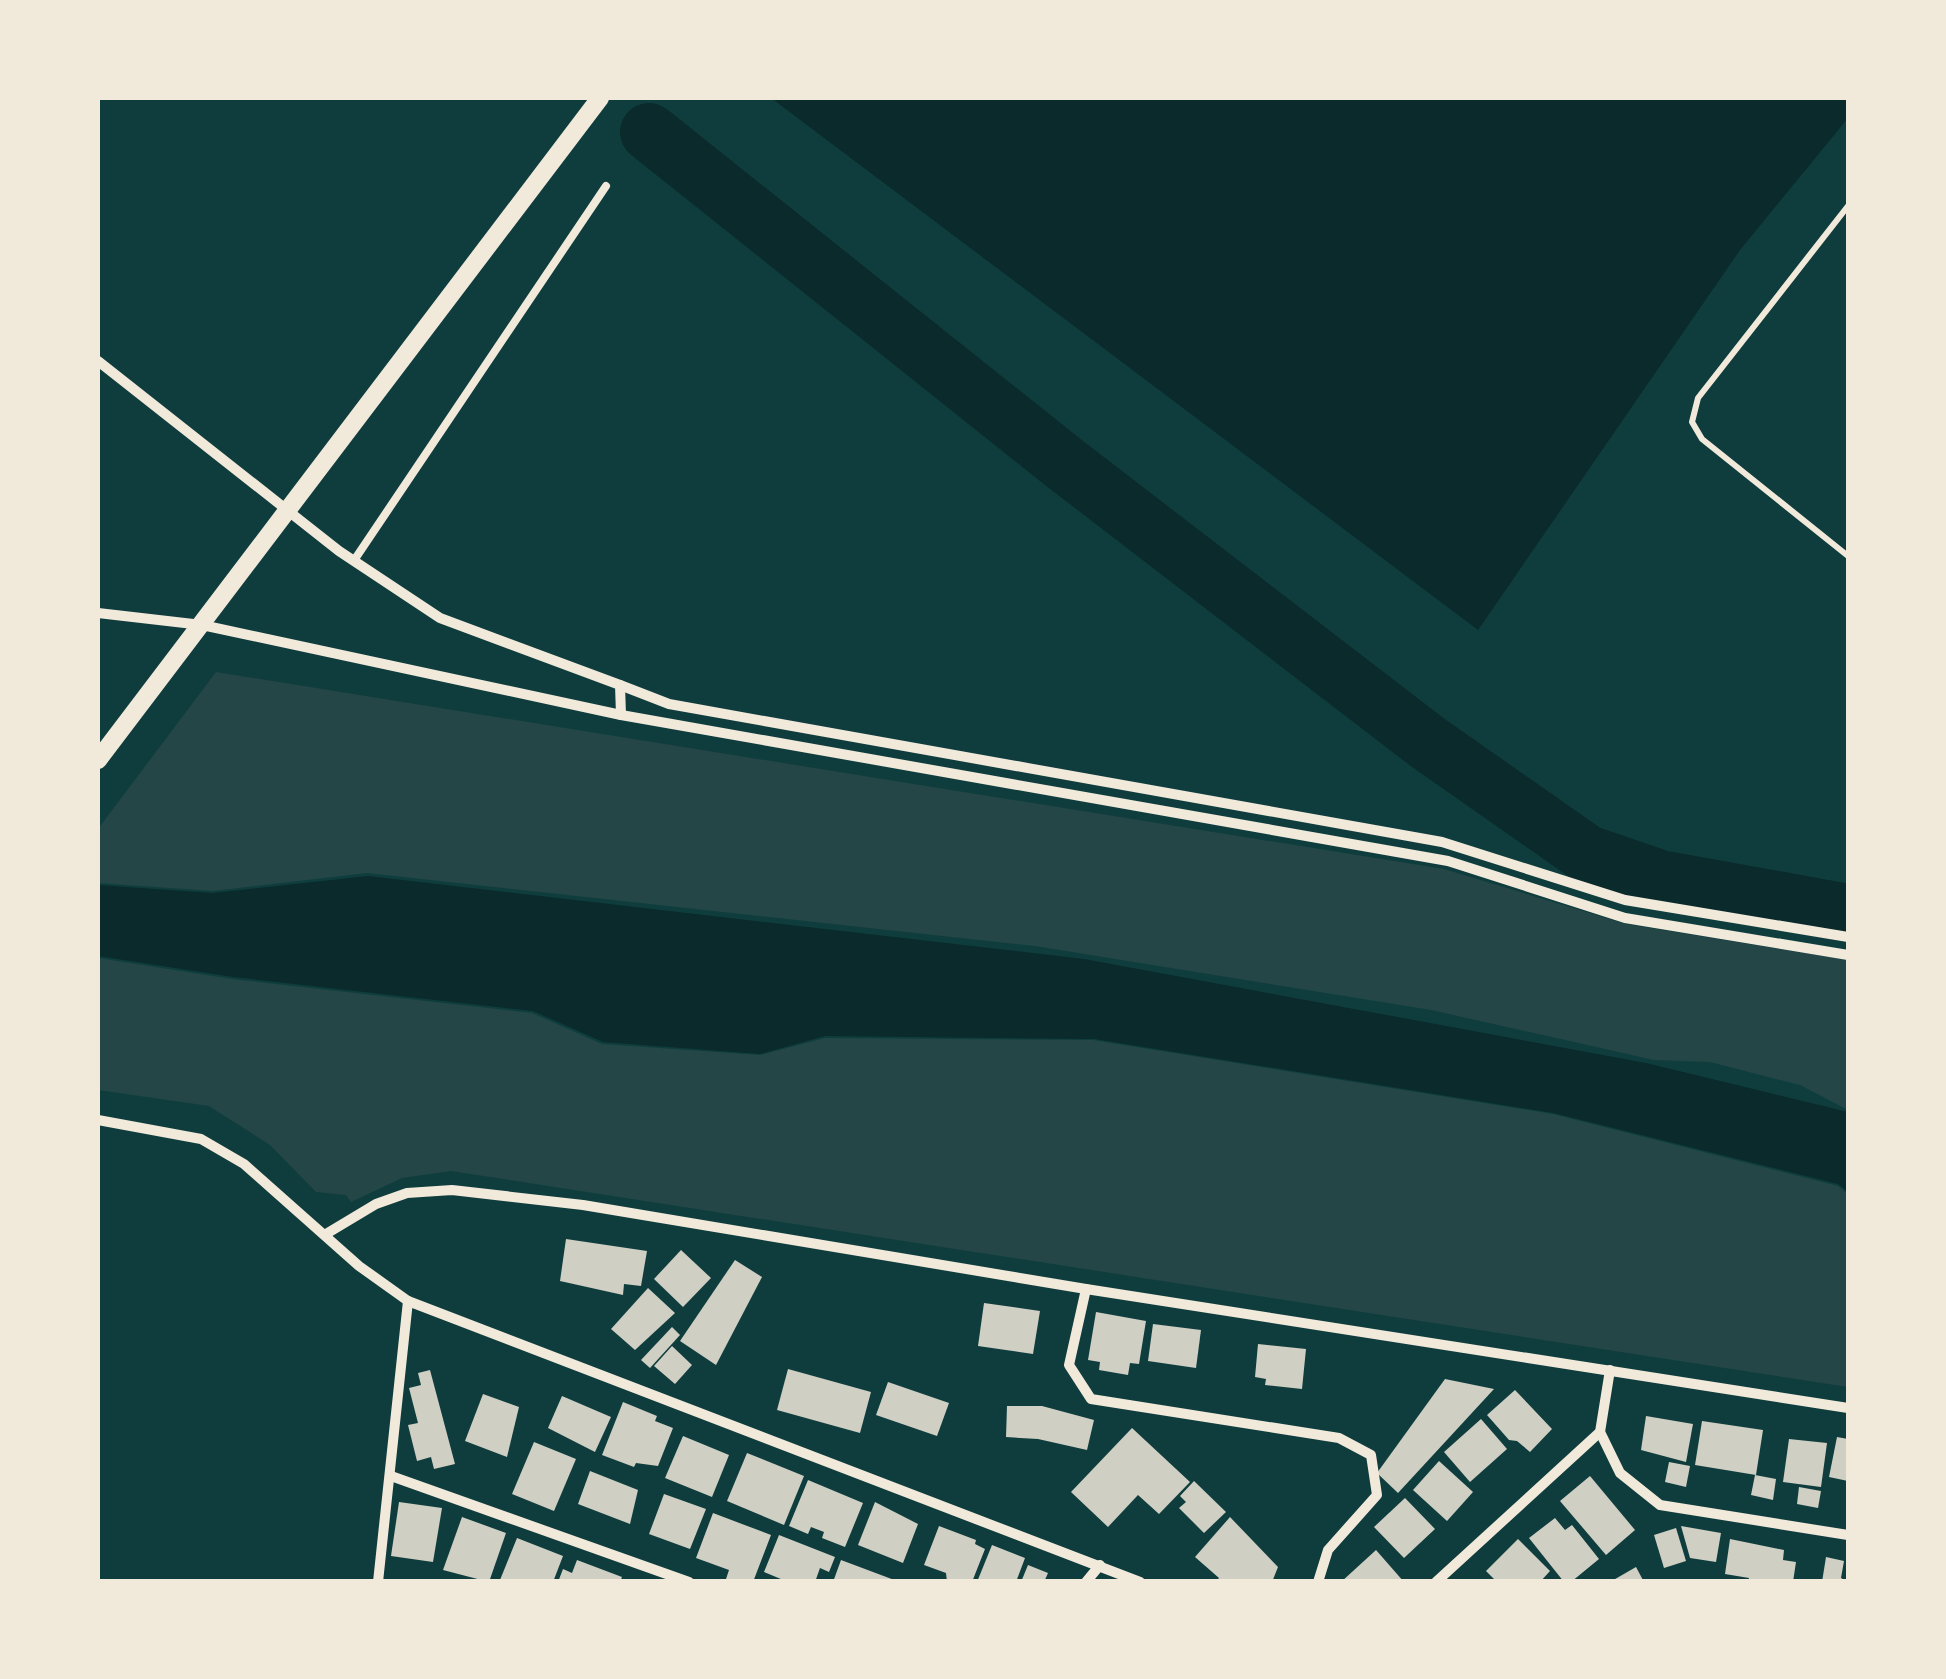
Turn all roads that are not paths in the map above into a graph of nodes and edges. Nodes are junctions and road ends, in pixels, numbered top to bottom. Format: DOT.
graph roads {
  1 [pos="600,98"];
  2 [pos="606,186"];
  3 [pos="98,361"];
  4 [pos="355,559"];
  5 [pos="98,612"];
  6 [pos="202,625"];
  7 [pos="620,685"];
  8 [pos="621,715"];
  9 [pos="98,760"];
  10 [pos="1442,842"];
  11 [pos="1448,861"];
  12 [pos="1848,936"];
  13 [pos="1848,955"];
  14 [pos="98,1120"];
  15 [pos="326,1234"];
  16 [pos="1086,1289"];
  17 [pos="408,1301"];
  18 [pos="1610,1370"];
  19 [pos="1848,1408"];
  20 [pos="1600,1432"];
  21 [pos="392,1476"];
  22 [pos="1848,1535"];
  23 [pos="1100,1565"];
  24 [pos="378,1582"];
  25 [pos="688,1582"];
  26 [pos="1086,1582"];
  27 [pos="1140,1582"];
  28 [pos="1318,1582"];
  29 [pos="1436,1582"];
  1 -- 6 [label="street"];
  2 -- 4 [label="lane"];
  3 -- 4 [label="street"];
  4 -- 7 [label="street"];
  5 -- 6 [label="street"];
  6 -- 8 [label="street"];
  6 -- 9 [label="street"];
  7 -- 8 [label="street"];
  7 -- 10 [label="street"];
  8 -- 11 [label="street"];
  10 -- 11 [label="street"];
  10 -- 12 [label="street"];
  11 -- 13 [label="street"];
  14 -- 15 [label="street"];
  15 -- 16 [label="street"];
  15 -- 17 [label="street"];
  16 -- 18 [label="street"];
  16 -- 28 [label="street"];
  17 -- 21 [label="street"];
  17 -- 23 [label="street"];
  18 -- 19 [label="street"];
  18 -- 20 [label="street"];
  20 -- 22 [label="street"];
  20 -- 29 [label="street"];
  21 -- 24 [label="street"];
  21 -- 25 [label="street"];
  23 -- 26 [label="street"];
  23 -- 27 [label="street"];
}
